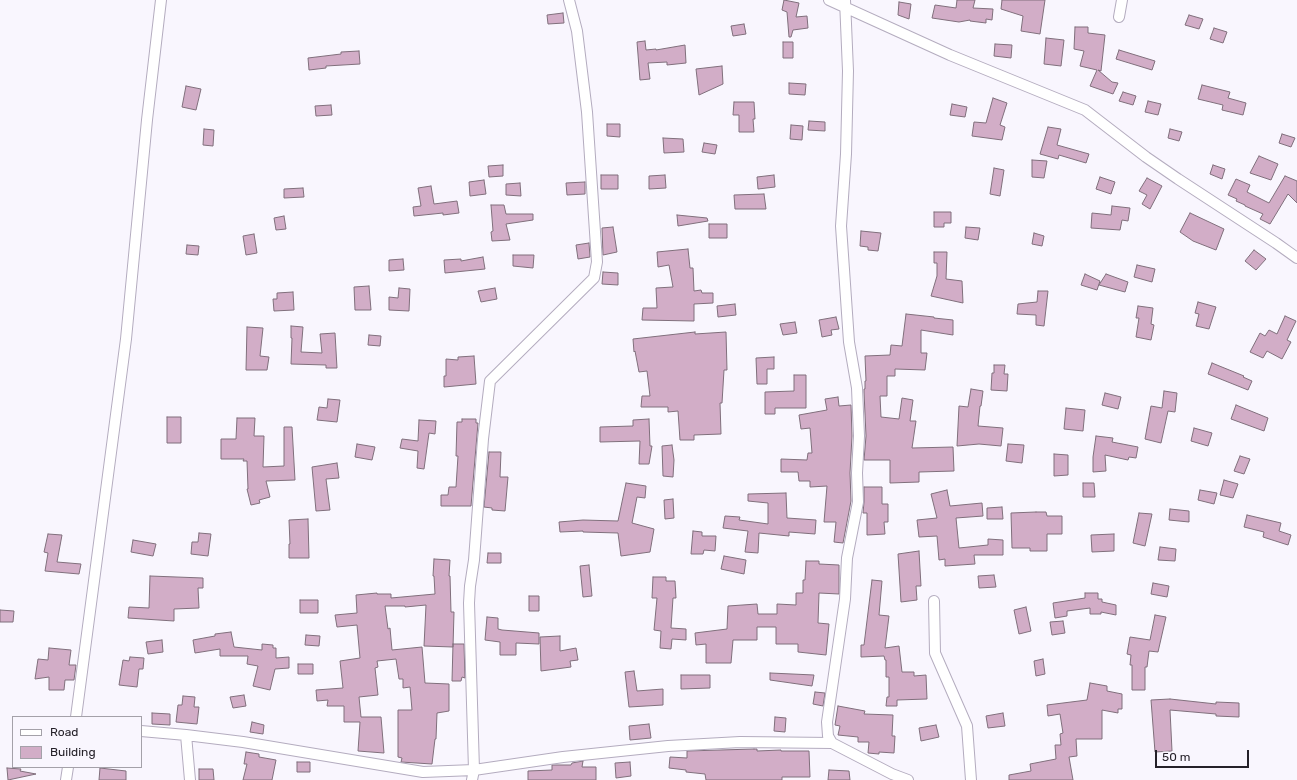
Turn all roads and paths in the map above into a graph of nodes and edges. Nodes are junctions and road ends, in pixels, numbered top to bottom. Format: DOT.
graph roads {
  1 [pos="161,0"];
  2 [pos="569,0"];
  3 [pos="829,0"];
  4 [pos="1122,0"];
  5 [pos="845,3"];
  6 [pos="1119,18"];
  7 [pos="1297,258"];
  8 [pos="934,601"];
  9 [pos="76,716"];
  10 [pos="142,731"];
  11 [pos="186,735"];
  12 [pos="832,743"];
  13 [pos="68,768"];
  14 [pos="473,775"];
  15 [pos="66,780"];
  16 [pos="190,780"];
  17 [pos="908,780"];
  18 [pos="971,780"];
  1 -- 9 [label="street"];
  2 -- 14 [label="street"];
  3 -- 5 [label="street"];
  4 -- 6 [label="street"];
  5 -- 7 [label="street"];
  5 -- 12 [label="street"];
  8 -- 18 [label="street"];
  10 -- 11 [label="street"];
  11 -- 14 [label="street"];
  11 -- 16 [label="street"];
  12 -- 14 [label="street"];
  12 -- 17 [label="street"];
  13 -- 15 [label="street"];
}
